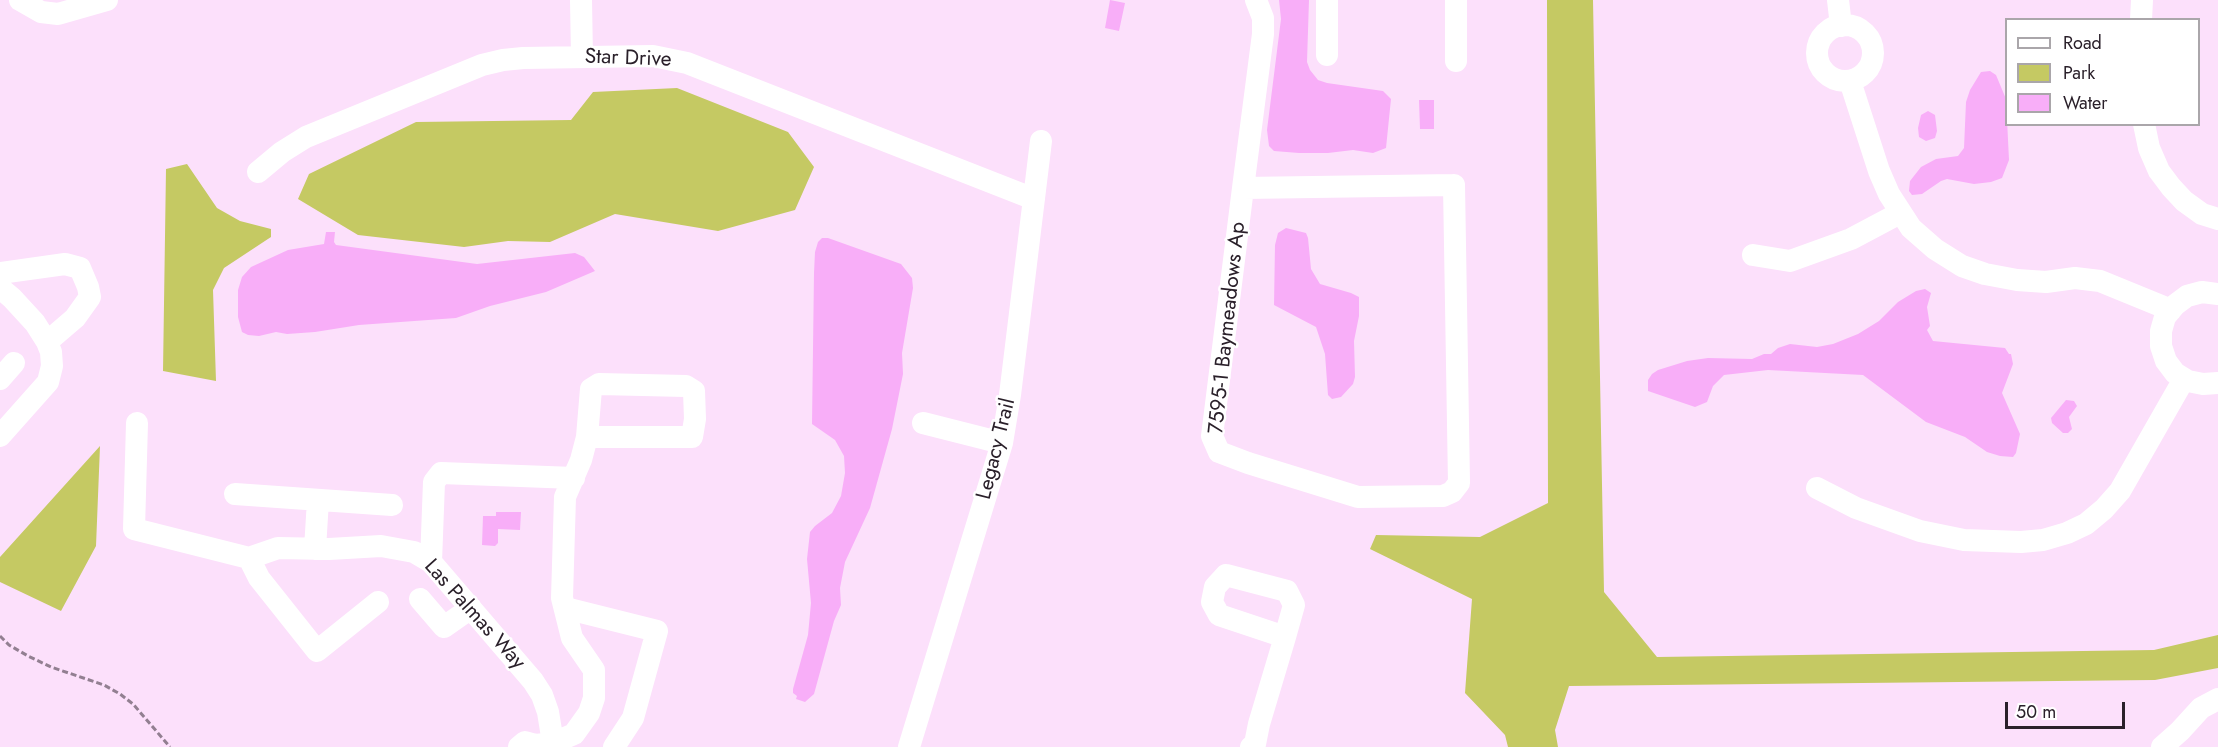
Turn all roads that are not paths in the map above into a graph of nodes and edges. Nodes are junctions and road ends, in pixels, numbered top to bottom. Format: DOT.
graph roads {
  1 [pos="20,0"];
  2 [pos="107,0"];
  3 [pos="581,0"];
  4 [pos="1256,0"];
  5 [pos="1327,0"];
  6 [pos="1456,0"];
  7 [pos="1838,0"];
  8 [pos="2142,0"];
  9 [pos="2141,18"];
  10 [pos="1841,26"];
  11 [pos="1327,55"];
  12 [pos="582,57"];
  13 [pos="1456,61"];
  14 [pos="1850,81"];
  15 [pos="2144,126"];
  16 [pos="1041,141"];
  17 [pos="258,172"];
  18 [pos="1243,188"];
  19 [pos="1034,199"];
  20 [pos="1900,213"];
  21 [pos="2218,219"];
  22 [pos="1752,255"];
  23 [pos="0,273"];
  24 [pos="0,288"];
  25 [pos="2218,294"];
  26 [pos="2171,310"];
  27 [pos="47,342"];
  28 [pos="2184,378"];
  29 [pos="2218,383"];
  30 [pos="137,423"];
  31 [pos="923,423"];
  32 [pos="0,436"];
  33 [pos="587,436"];
  34 [pos="1002,443"];
  35 [pos="574,478"];
  36 [pos="1817,488"];
  37 [pos="235,494"];
  38 [pos="318,500"];
  39 [pos="392,505"];
  40 [pos="315,549"];
  41 [pos="249,558"];
  42 [pos="431,562"];
  43 [pos="420,599"];
  44 [pos="378,602"];
  45 [pos="471,608"];
  46 [pos="565,608"];
  47 [pos="1285,637"];
  48 [pos="2218,699"];
  49 [pos="553,745"];
  50 [pos="1256,746"];
  51 [pos="519,747"];
  52 [pos="614,747"];
  53 [pos="909,747"];
  54 [pos="2162,747"];
  1 -- 2 [label="street"];
  3 -- 12 [label="street"];
  4 -- 18 [label="street"];
  5 -- 11 [label="street"];
  6 -- 13 [label="street"];
  7 -- 10 [label="street"];
  8 -- 9 [label="street"];
  10 -- 14 [label="street"];
  10 -- 14 [label="street"];
  12 -- 17 [label="street, Star Drive"];
  12 -- 19 [label="street, Star Drive"];
  14 -- 20 [label="street"];
  15 -- 21 [label="street"];
  16 -- 19 [label="street, Legacy Trail"];
  18 -- 18 [label="street, 7595-1 Baymeadows Ap"];
  19 -- 34 [label="street, Legacy Trail"];
  20 -- 22 [label="street"];
  20 -- 26 [label="street"];
  23 -- 27 [label="street"];
  24 -- 27 [label="street"];
  25 -- 26 [label="street"];
  26 -- 28 [label="street"];
  27 -- 32 [label="street"];
  28 -- 29 [label="street"];
  28 -- 36 [label="street"];
  30 -- 41 [label="street"];
  31 -- 34 [label="street"];
  33 -- 33 [label="street"];
  33 -- 35 [label="street"];
  34 -- 53 [label="street, Legacy Trail"];
  35 -- 42 [label="street"];
  35 -- 46 [label="street"];
  37 -- 38 [label="street"];
  38 -- 39 [label="street"];
  38 -- 40 [label="street"];
  40 -- 41 [label="street, Las Palmas Way"];
  40 -- 42 [label="street, Las Palmas Way"];
  41 -- 44 [label="street"];
  42 -- 45 [label="street, Las Palmas Way"];
  43 -- 45 [label="street"];
  45 -- 49 [label="street, Las Palmas Way"];
  46 -- 49 [label="street"];
  46 -- 52 [label="street"];
  47 -- 50 [label="street"];
  48 -- 54 [label="street"];
  49 -- 51 [label="street"];
}
